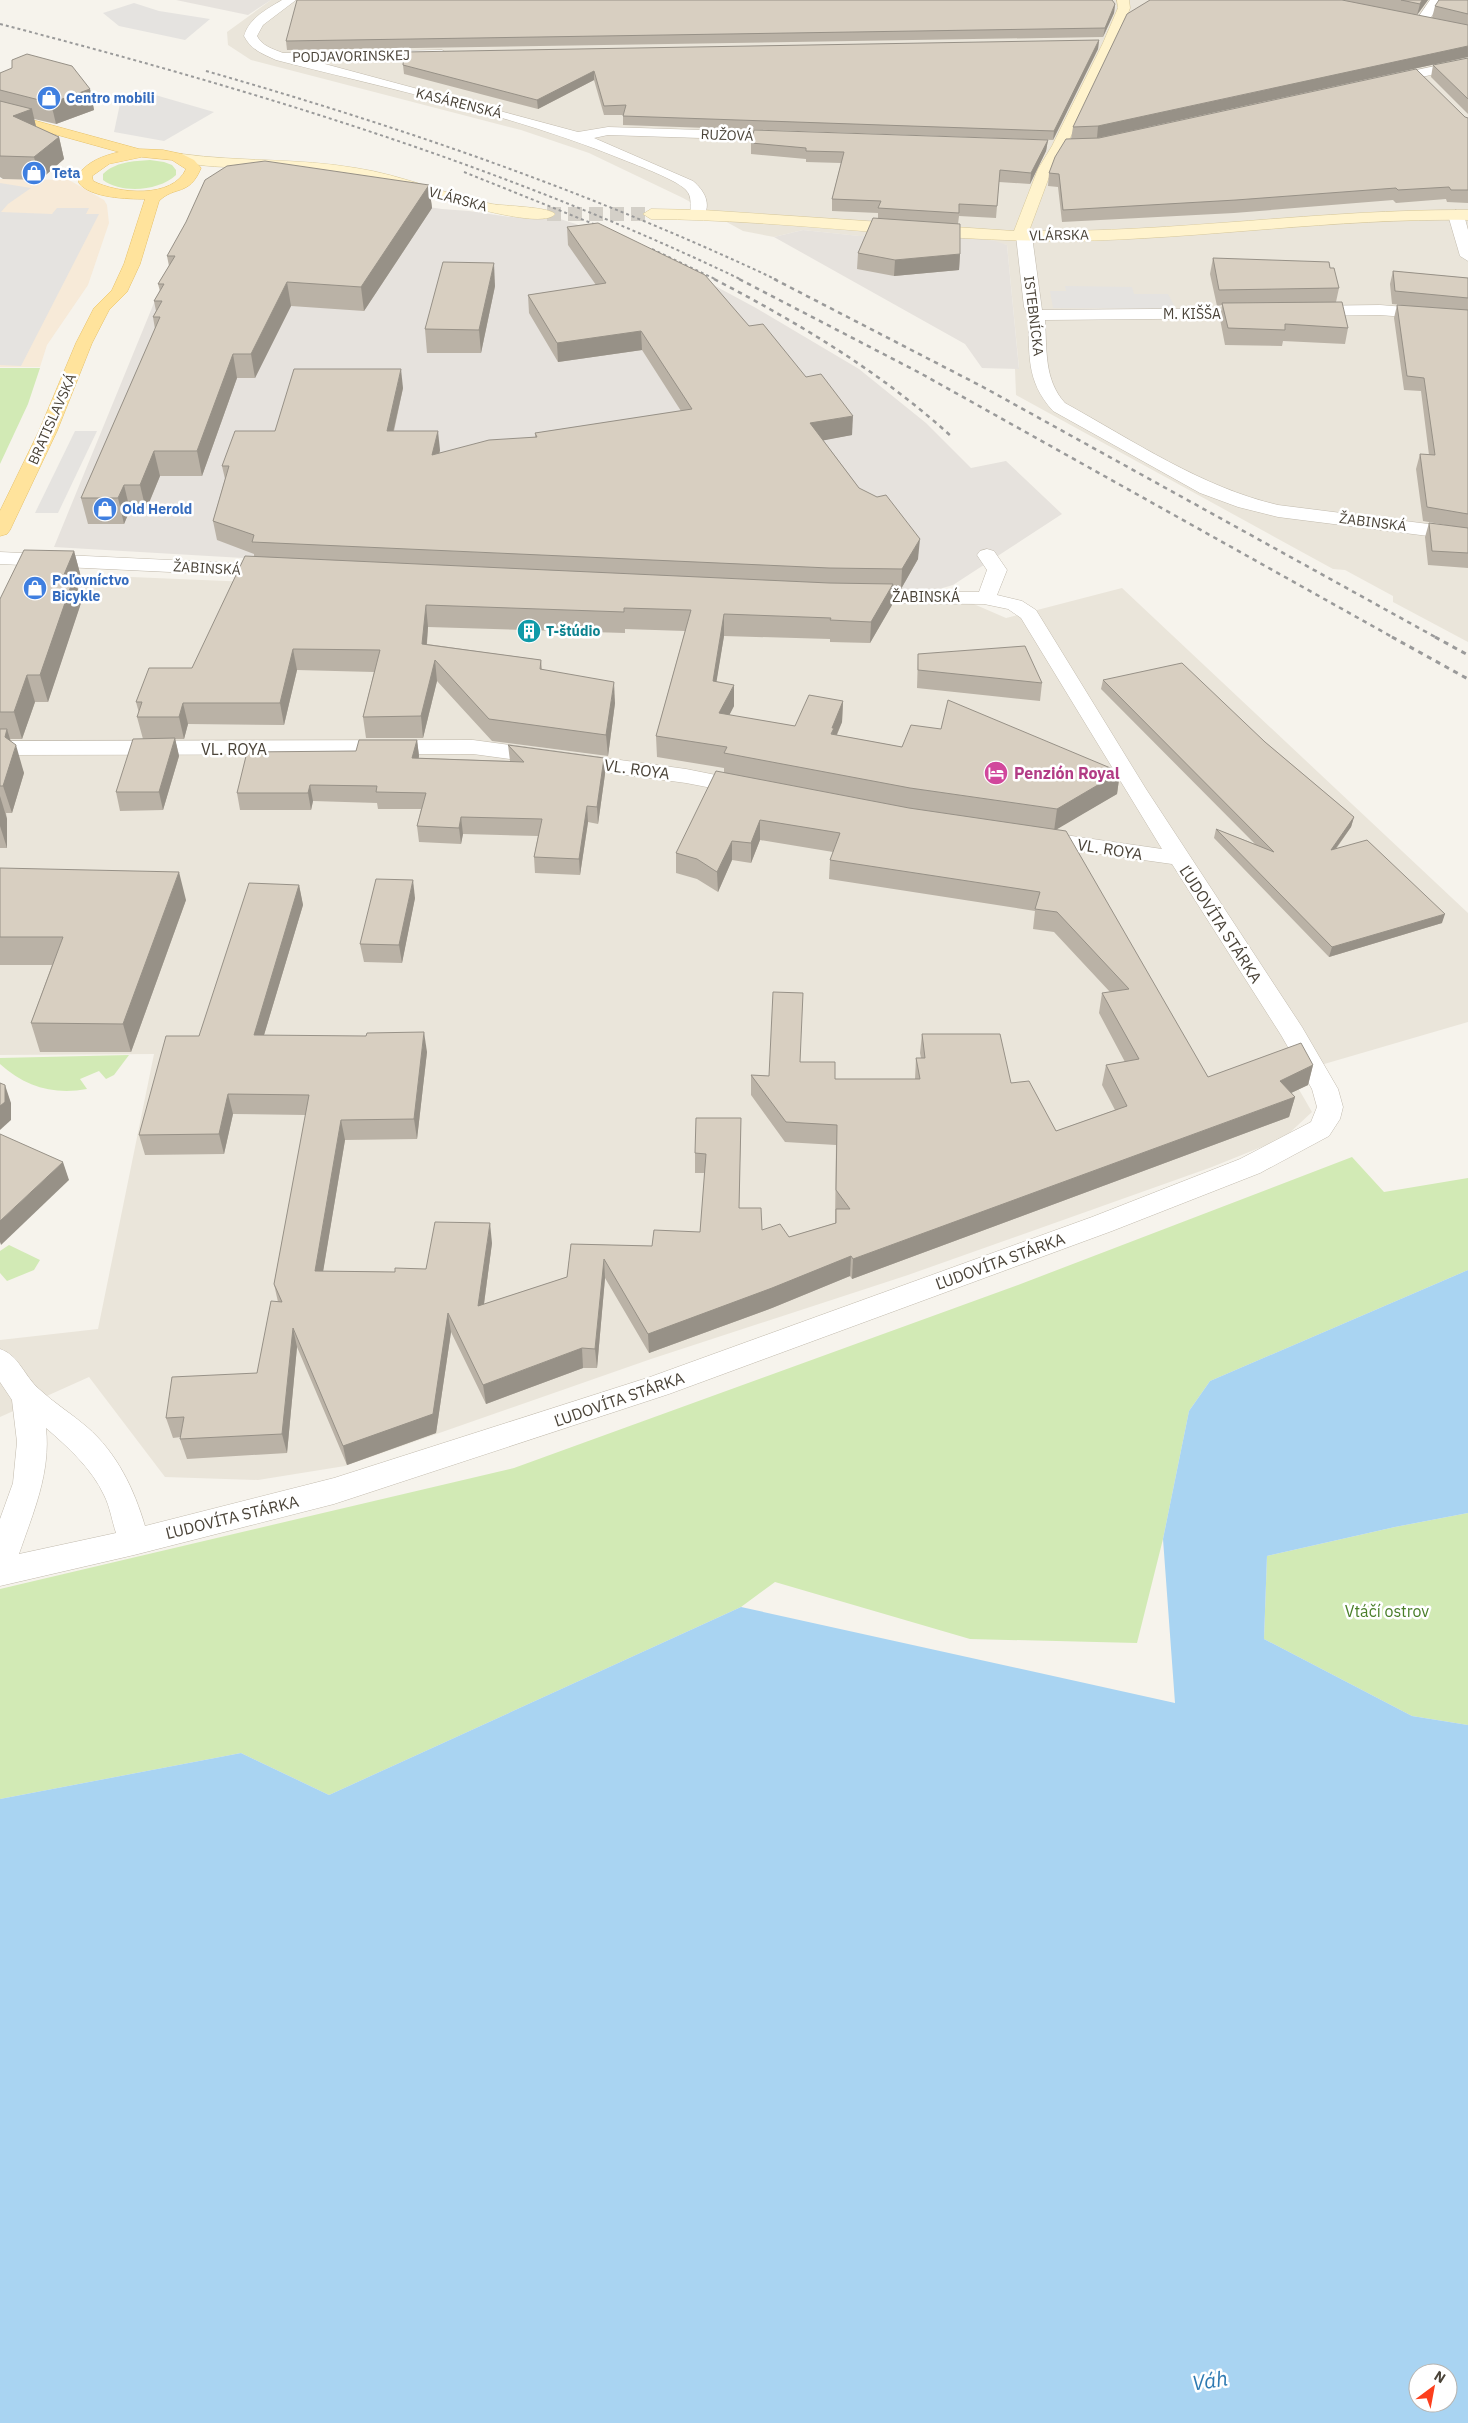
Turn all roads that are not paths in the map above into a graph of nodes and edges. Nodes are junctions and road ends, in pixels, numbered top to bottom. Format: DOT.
graph roads {
  1 [pos="290,0"];
  2 [pos="1123,0"];
  3 [pos="1436,0"];
  4 [pos="1440,26"];
  5 [pos="456,54"];
  6 [pos="281,57"];
  7 [pos="1468,63"];
  8 [pos="1417,74"];
  9 [pos="1368,85"];
  10 [pos="1430,87"];
  11 [pos="0,114"];
  12 [pos="0,123"];
  13 [pos="578,136"];
  14 [pos="800,137"];
  15 [pos="1040,145"];
  16 [pos="1066,146"];
  17 [pos="142,153"];
  18 [pos="182,158"];
  19 [pos="91,168"];
  20 [pos="312,168"];
  21 [pos="176,187"];
  22 [pos="160,192"];
  23 [pos="114,194"];
  24 [pos="125,209"];
  25 [pos="547,214"];
  26 [pos="651,214"];
  27 [pos="698,214"];
  28 [pos="1462,215"];
  29 [pos="1024,236"];
  30 [pos="1468,256"];
  31 [pos="106,283"];
  32 [pos="102,308"];
  33 [pos="1273,312"];
  34 [pos="1292,312"];
  35 [pos="1036,315"];
  36 [pos="1468,317"];
  37 [pos="1278,511"];
  38 [pos="0,530"];
  39 [pos="1468,535"];
  40 [pos="986,555"];
  41 [pos="0,558"];
  42 [pos="297,572"];
  43 [pos="837,596"];
  44 [pos="984,598"];
  45 [pos="0,748"];
  46 [pos="773,793"];
  47 [pos="1015,835"];
  48 [pos="1179,858"];
  49 [pos="0,1360"];
  50 [pos="27,1397"];
  51 [pos="134,1542"];
  52 [pos="0,1564"];
  53 [pos="0,1572"];
  1 -- 6 [label="street, KASÁRENSKÁ"];
  2 -- 16 [label="main road, ISTEBNÍCKA"];
  3 -- 4 [label="street"];
  5 -- 6 [label="street, PODJAVORINSKEJ"];
  6 -- 13 [label="street, KASÁRENSKÁ"];
  7 -- 8 [label="street"];
  8 -- 9 [label="street"];
  8 -- 10 [label="street"];
  11 -- 17 [label="main road"];
  12 -- 19 [label="main road"];
  13 -- 14 [label="street, RUŽOVÁ"];
  13 -- 27 [label="street, KASÁRENSKÁ"];
  15 -- 16 [label="street"];
  16 -- 29 [label="main road, ISTEBNÍCKA"];
  17 -- 18 [label="main road"];
  17 -- 19 [label="main road"];
  18 -- 20 [label="main road, VLÁRSKA"];
  18 -- 21 [label="main road"];
  19 -- 23 [label="main road"];
  20 -- 21 [label="main road, VLÁRSKA"];
  20 -- 25 [label="main road, VLÁRSKA"];
  21 -- 22 [label="main road"];
  22 -- 23 [label="main road"];
  22 -- 32 [label="main road, BRATISLAVSKÁ"];
  23 -- 24 [label="main road"];
  26 -- 27 [label="main road, VLÁRSKA"];
  27 -- 29 [label="main road, VLÁRSKA"];
  28 -- 29 [label="main road, VLÁRSKA"];
  28 -- 30 [label="street"];
  29 -- 35 [label="street, ISTEBNÍCKA"];
  31 -- 32 [label="main road, BRATISLAVSKÁ"];
  32 -- 38 [label="main road, BRATISLAVSKÁ"];
  33 -- 35 [label="street, M. KIŠŠA"];
  34 -- 36 [label="street"];
  35 -- 37 [label="street, ISTEBNÍCKA"];
  37 -- 39 [label="street, ŽABINSKÁ"];
  40 -- 44 [label="street"];
  41 -- 42 [label="street, ŽABINSKÁ"];
  43 -- 44 [label="street, ŽABINSKÁ"];
  44 -- 48 [label="street, ĽUDOVÍTA STÁRKA"];
  45 -- 46 [label="street, VL. ROYA"];
  47 -- 48 [label="street, VL. ROYA"];
  48 -- 51 [label="street, ĽUDOVÍTA STÁRKA"];
  49 -- 50 [label="street"];
  50 -- 51 [label="street"];
  50 -- 52 [label="street"];
  51 -- 53 [label="street, ĽUDOVÍTA STÁRKA"];
}
